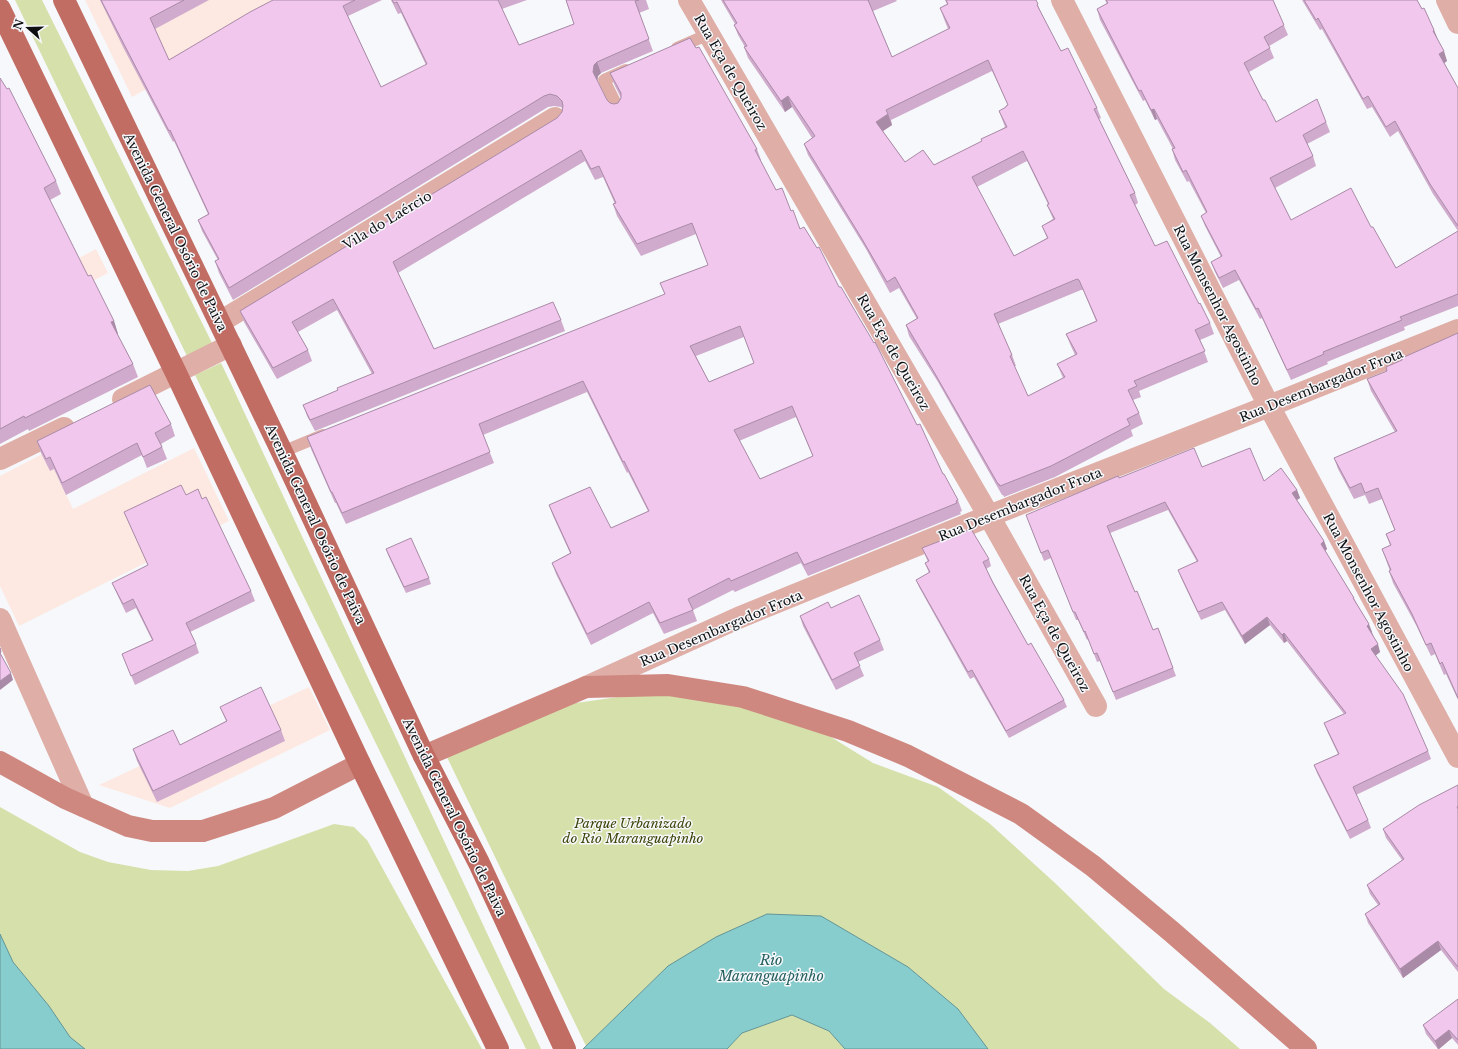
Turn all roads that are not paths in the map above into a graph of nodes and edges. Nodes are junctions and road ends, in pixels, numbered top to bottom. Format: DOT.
graph roads {
  1 [pos="64,0"];
  2 [pos="689,0"];
  3 [pos="1062,0"];
  4 [pos="1447,0"];
  5 [pos="0,9"];
  6 [pos="1458,23"];
  7 [pos="709,34"];
  8 [pos="667,52"];
  9 [pos="639,65"];
  10 [pos="618,108"];
  11 [pos="555,118"];
  12 [pos="220,322"];
  13 [pos="1458,330"];
  14 [pos="231,345"];
  15 [pos="176,373"];
  16 [pos="1269,406"];
  17 [pos="106,407"];
  18 [pos="85,418"];
  19 [pos="334,431"];
  20 [pos="282,452"];
  21 [pos="0,459"];
  22 [pos="989,516"];
  23 [pos="0,619"];
  24 [pos="586,687"];
  25 [pos="1096,706"];
  26 [pos="424,756"];
  27 [pos="1458,757"];
  28 [pos="0,762"];
  29 [pos="360,764"];
  30 [pos="83,806"];
  31 [pos="498,1049"];
  32 [pos="566,1049"];
  33 [pos="1306,1049"];
  1 -- 12 [label="main road, Avenida General Osório de Paiva"];
  2 -- 7 [label="street, Rua Eça de Queiroz"];
  3 -- 16 [label="street, Rua Monsenhor Agostinho"];
  4 -- 6 [label="street"];
  5 -- 15 [label="main road"];
  7 -- 8 [label="lane"];
  7 -- 22 [label="street, Rua Eça de Queiroz"];
  9 -- 10 [label="lane"];
  11 -- 12 [label="street, Vila do Laércio"];
  12 -- 14 [label="main road, Avenida General Osório de Paiva"];
  13 -- 16 [label="street, Rua Desembargador Frota"];
  14 -- 15 [label="street"];
  14 -- 20 [label="main road, Avenida General Osório de Paiva"];
  15 -- 17 [label="street"];
  15 -- 29 [label="main road"];
  16 -- 22 [label="street, Rua Desembargador Frota"];
  16 -- 27 [label="street, Rua Monsenhor Agostinho"];
  18 -- 21 [label="street"];
  19 -- 20 [label="lane"];
  20 -- 26 [label="main road, Avenida General Osório de Paiva"];
  22 -- 24 [label="street, Rua Desembargador Frota"];
  22 -- 25 [label="street, Rua Eça de Queiroz"];
  23 -- 30 [label="street"];
  24 -- 26 [label="main road"];
  24 -- 33 [label="main road"];
  26 -- 32 [label="main road, Avenida General Osório de Paiva"];
  28 -- 30 [label="main road"];
  29 -- 30 [label="main road"];
  29 -- 31 [label="main road"];
}
